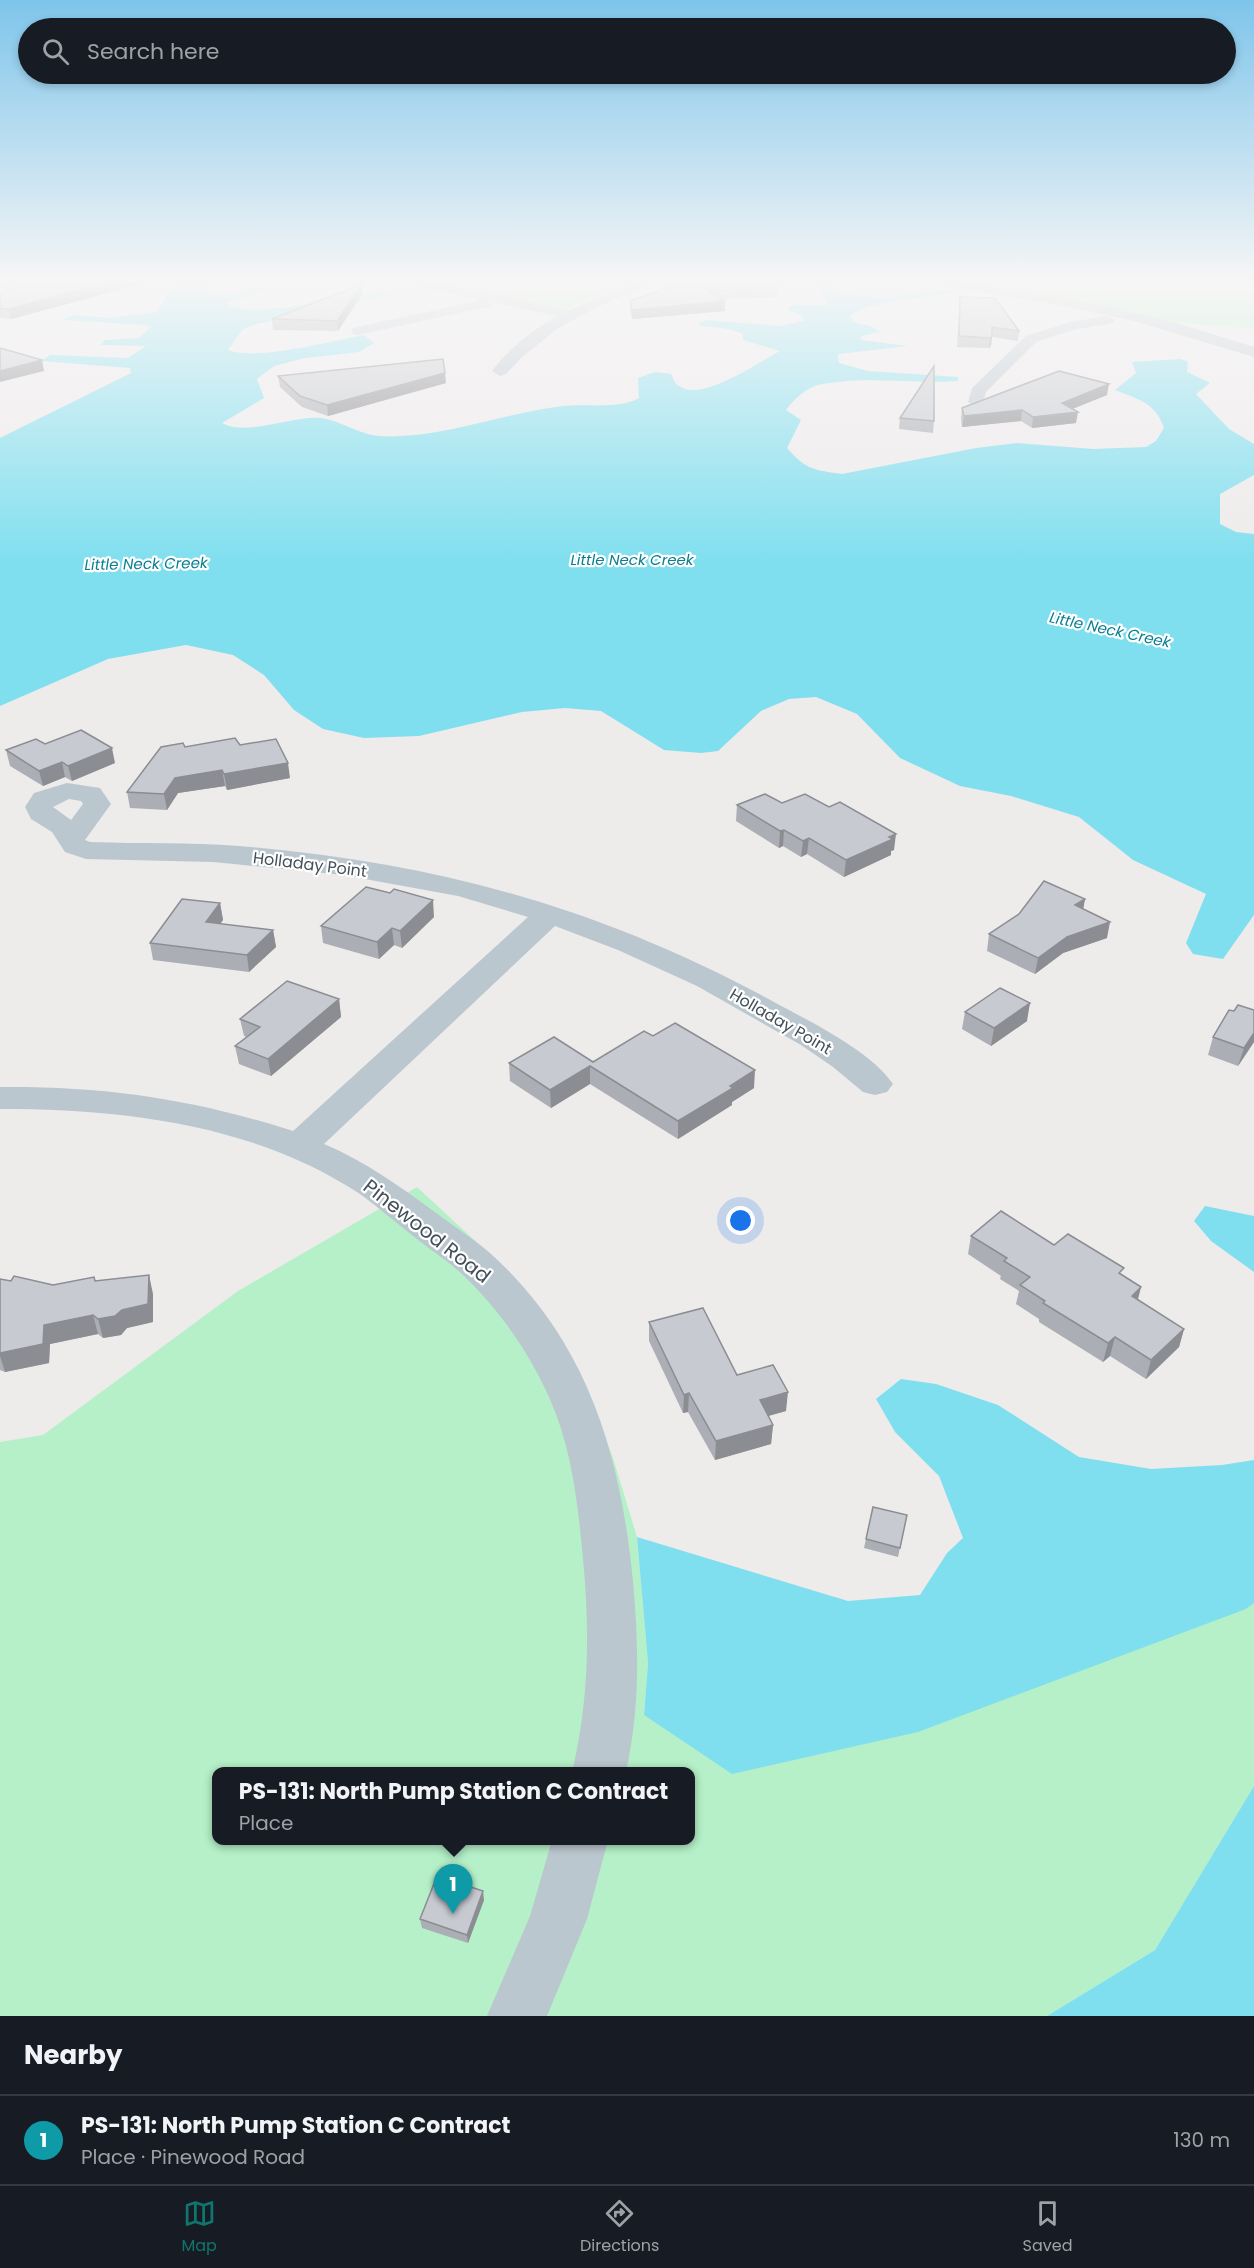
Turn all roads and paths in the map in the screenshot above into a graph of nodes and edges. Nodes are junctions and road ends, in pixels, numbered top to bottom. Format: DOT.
graph roads {
  1 [pos="995,374"];
  2 [pos="976,402"];
  3 [pos="70,841"];
  4 [pos="548,915"];
  5 [pos="875,1084"];
  6 [pos="0,1098"];
  7 [pos="298,1147"];
  8 [pos="600,1767"];
  9 [pos="579,1845"];
  10 [pos="517,2016"];
  1 -- 2 [label="street"];
  3 -- 4 [label="street, Holladay Point"];
  4 -- 5 [label="street, Holladay Point"];
  4 -- 7 [label="street"];
  6 -- 7 [label="street, Pinewood Road"];
  7 -- 8 [label="street, Pinewood Road"];
  9 -- 10 [label="street"];
}
